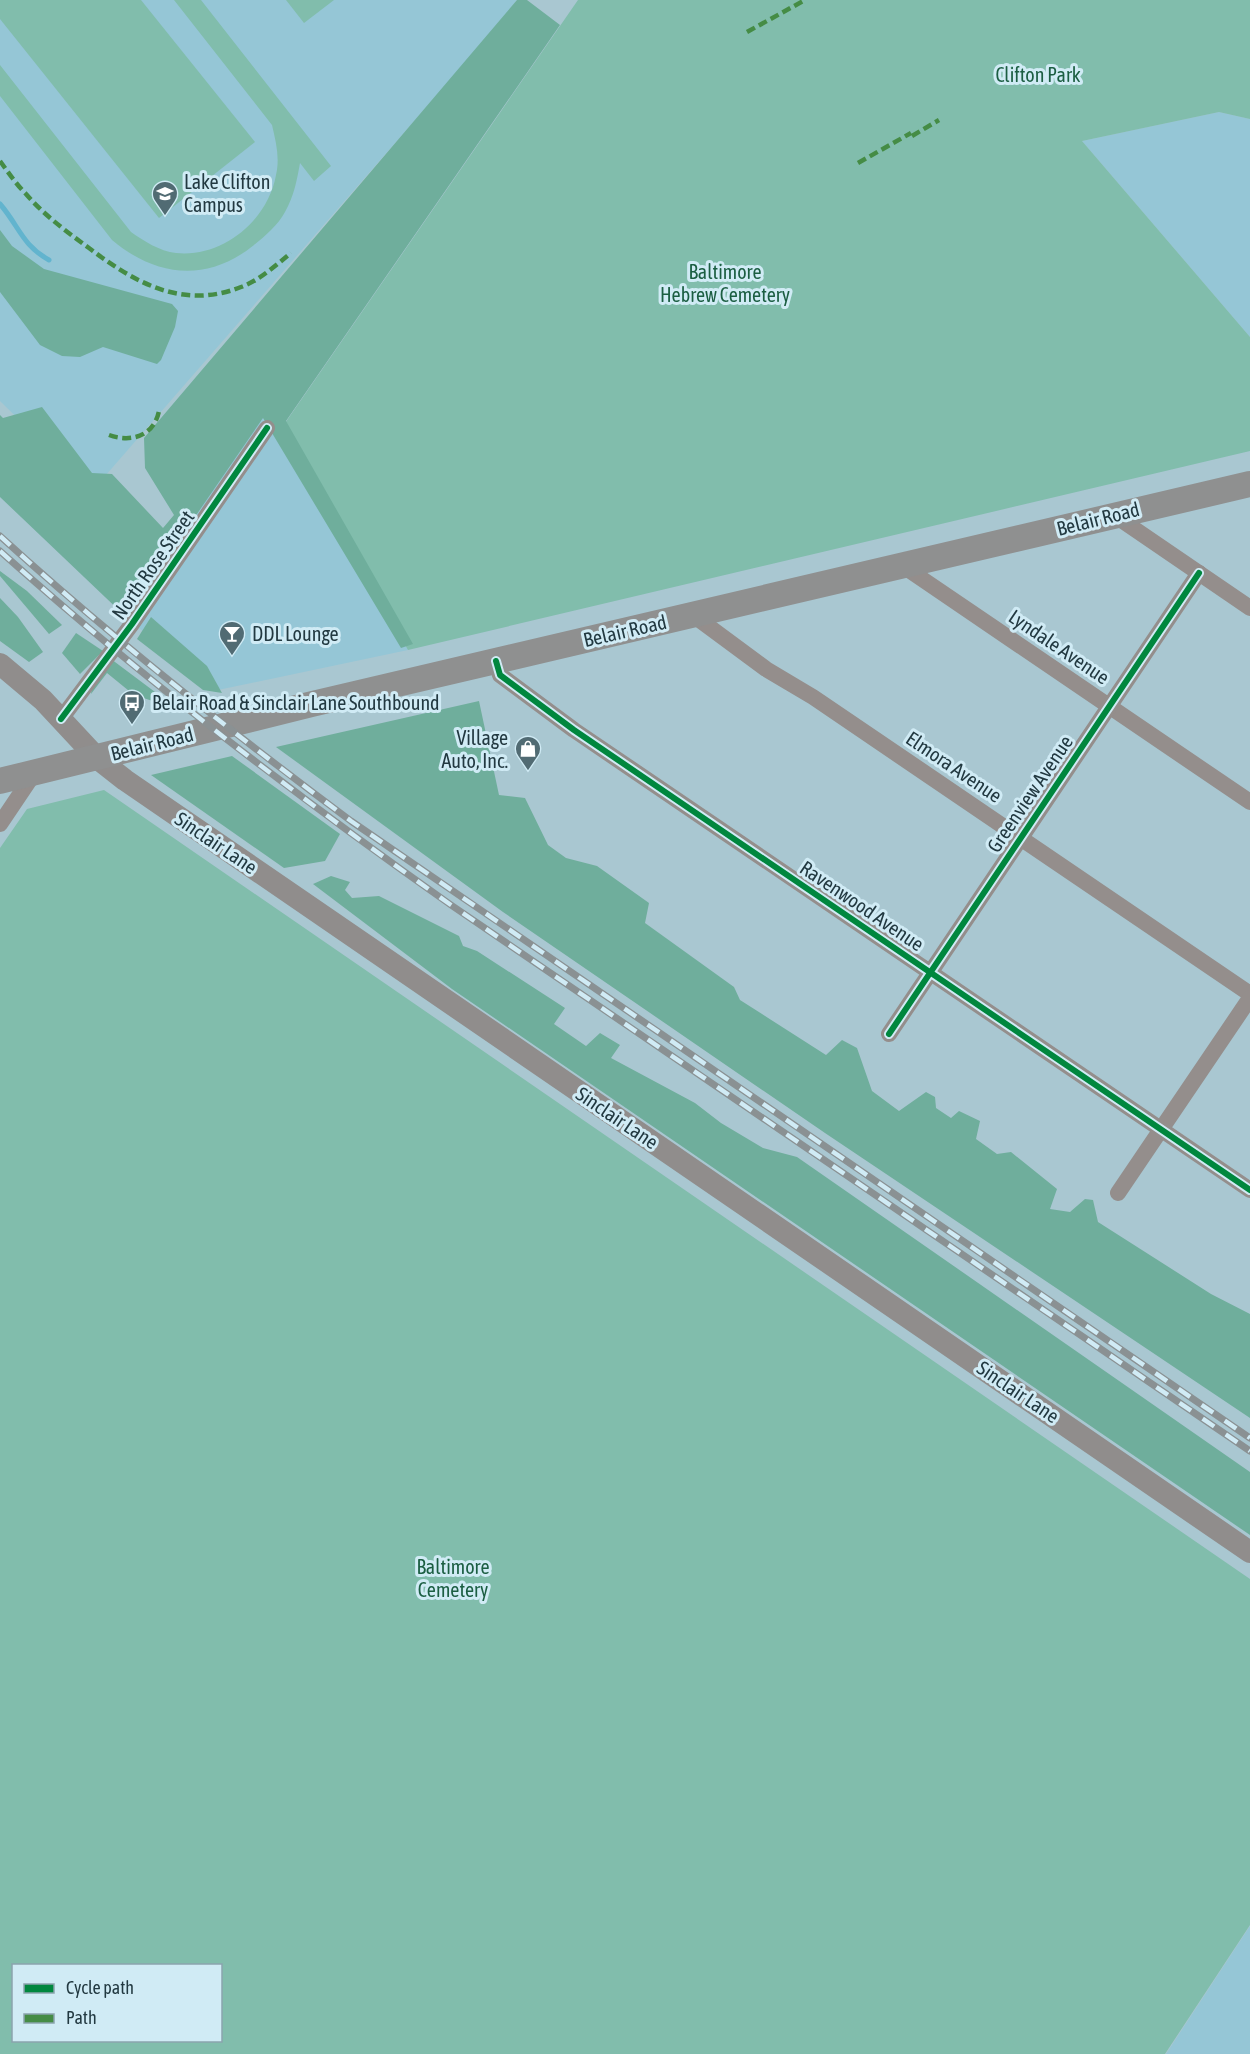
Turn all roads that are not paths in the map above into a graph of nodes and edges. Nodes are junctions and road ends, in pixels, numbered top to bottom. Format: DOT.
graph roads {
  1 [pos="267,428"];
  2 [pos="1250,484"];
  3 [pos="1114,515"];
  4 [pos="903,566"];
  5 [pos="1199,573"];
  6 [pos="1250,608"];
  7 [pos="693,615"];
  8 [pos="496,661"];
  9 [pos="0,664"];
  10 [pos="1109,706"];
  11 [pos="61,719"];
  12 [pos="97,758"];
  13 [pos="35,772"];
  14 [pos="0,781"];
  15 [pos="1250,802"];
  16 [pos="0,824"];
  17 [pos="1021,837"];
  18 [pos="930,973"];
  19 [pos="1250,996"];
  20 [pos="889,1034"];
  21 [pos="1161,1128"];
  22 [pos="1250,1190"];
  23 [pos="1118,1193"];
  24 [pos="1250,1551"];
  1 -- 11 [label="street, North Rose Street"];
  2 -- 3 [label="main road, Belair Road"];
  3 -- 4 [label="main road, Belair Road"];
  3 -- 5 [label="street"];
  4 -- 7 [label="main road, Belair Road"];
  4 -- 10 [label="street, Lyndale Avenue"];
  5 -- 6 [label="street"];
  5 -- 10 [label="street, Greenview Avenue"];
  7 -- 8 [label="main road, Belair Road"];
  7 -- 17 [label="street, Elmora Avenue"];
  8 -- 12 [label="main road, Belair Road"];
  8 -- 18 [label="street, Ravenwood Avenue"];
  9 -- 11 [label="main road, Sinclair Lane"];
  10 -- 15 [label="street, Lyndale Avenue"];
  10 -- 17 [label="street, Greenview Avenue"];
  11 -- 12 [label="main road, Sinclair Lane"];
  12 -- 13 [label="main road, Belair Road"];
  12 -- 24 [label="main road, Sinclair Lane"];
  13 -- 14 [label="main road, Belair Road"];
  13 -- 16 [label="street"];
  17 -- 18 [label="street, Greenview Avenue"];
  17 -- 19 [label="street, Elmora Avenue"];
  18 -- 20 [label="street, Greenview Avenue"];
  18 -- 21 [label="street, Ravenwood Avenue"];
  19 -- 21 [label="street"];
  21 -- 22 [label="street, Ravenwood Avenue"];
  21 -- 23 [label="street"];
}
